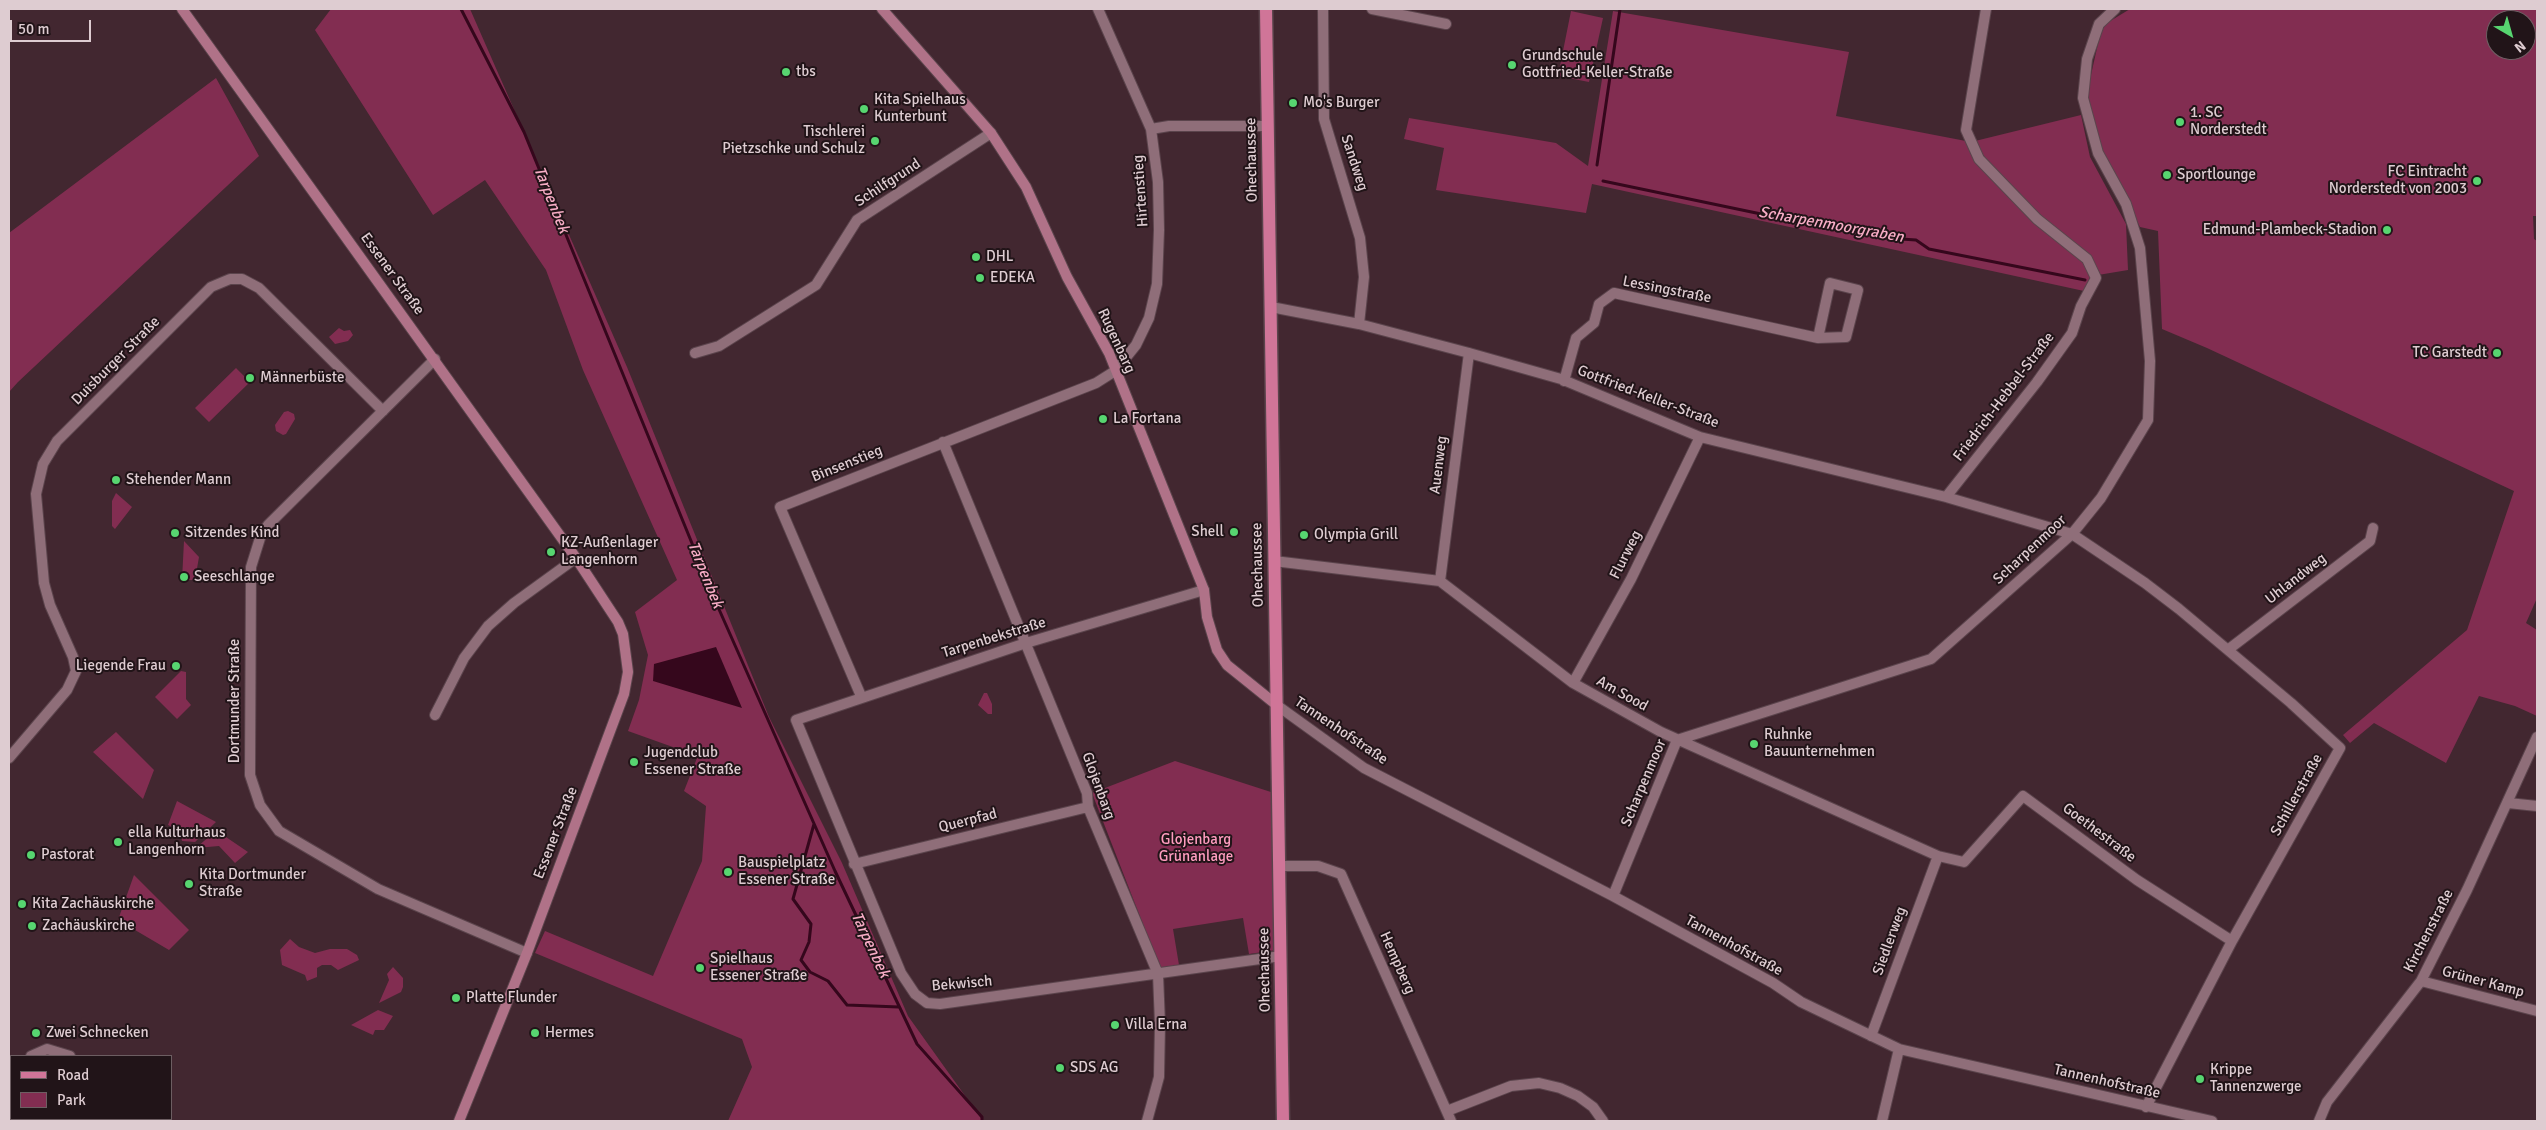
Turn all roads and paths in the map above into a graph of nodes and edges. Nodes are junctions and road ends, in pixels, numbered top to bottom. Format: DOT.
graph roads {
  1 [pos="182,9"];
  2 [pos="882,9"];
  3 [pos="1098,9"];
  4 [pos="1266,9"];
  5 [pos="1323,9"];
  6 [pos="1372,9"];
  7 [pos="1986,9"];
  8 [pos="2115,9"];
  9 [pos="1446,24"];
  10 [pos="1268,126"];
  11 [pos="1151,129"];
  12 [pos="991,134"];
  13 [pos="1271,307"];
  14 [pos="1359,324"];
  15 [pos="1818,338"];
  16 [pos="695,353"];
  17 [pos="1469,353"];
  18 [pos="435,359"];
  19 [pos="1115,371"];
  20 [pos="1564,381"];
  21 [pos="383,411"];
  22 [pos="1700,437"];
  23 [pos="943,442"];
  24 [pos="1946,497"];
  25 [pos="2374,528"];
  26 [pos="2072,534"];
  27 [pos="576,558"];
  28 [pos="1274,561"];
  29 [pos="1440,581"];
  30 [pos="1204,590"];
  31 [pos="1026,643"];
  32 [pos="2229,649"];
  33 [pos="1573,683"];
  34 [pos="861,696"];
  35 [pos="1278,706"];
  36 [pos="435,715"];
  37 [pos="796,720"];
  38 [pos="2537,737"];
  39 [pos="1677,740"];
  40 [pos="9,758"];
  41 [pos="2508,802"];
  42 [pos="2537,806"];
  43 [pos="1088,808"];
  44 [pos="1938,856"];
  45 [pos="1964,862"];
  46 [pos="854,864"];
  47 [pos="1281,866"];
  48 [pos="1613,896"];
  49 [pos="2232,941"];
  50 [pos="527,953"];
  51 [pos="1281,956"];
  52 [pos="1158,974"];
  53 [pos="2421,981"];
  54 [pos="2537,1011"];
  55 [pos="1871,1036"];
  56 [pos="1899,1049"];
  57 [pos="33,1055"];
  58 [pos="67,1055"];
  59 [pos="2146,1107"];
  60 [pos="1449,1116"];
  61 [pos="459,1121"];
  62 [pos="1147,1121"];
  63 [pos="1283,1121"];
  64 [pos="1603,1121"];
  65 [pos="1882,1121"];
  66 [pos="2212,1121"];
  67 [pos="2319,1121"];
  1 -- 18 [label="street, Essener Straße"];
  2 -- 12 [label="street, Rugenbarg"];
  3 -- 11 [label="street, Hirtenstieg"];
  4 -- 10 [label="main road, Ohechaussee"];
  5 -- 14 [label="street, Sandweg"];
  6 -- 9 [label="street"];
  7 -- 24 [label="street, Friedrich-Hebbel-Straße"];
  8 -- 26 [label="street, Scharpenmoor"];
  10 -- 11 [label="street"];
  10 -- 13 [label="main road, Ohechaussee"];
  11 -- 19 [label="street, Hirtenstieg"];
  12 -- 16 [label="street, Schilfgrund"];
  12 -- 19 [label="street, Rugenbarg"];
  13 -- 14 [label="street, Gottfried-Keller-Straße"];
  13 -- 28 [label="main road, Ohechaussee"];
  14 -- 17 [label="street, Gottfried-Keller-Straße"];
  15 -- 15 [label="street, Lessingstraße"];
  15 -- 20 [label="street, Lessingstraße"];
  17 -- 20 [label="street, Gottfried-Keller-Straße"];
  17 -- 29 [label="street, Auenweg"];
  18 -- 21 [label="street, Dortmunder Straße"];
  18 -- 27 [label="street, Essener Straße"];
  19 -- 23 [label="street, Binsenstieg"];
  19 -- 30 [label="street, Rugenbarg"];
  20 -- 22 [label="street, Gottfried-Keller-Straße"];
  21 -- 40 [label="street, Duisburger Straße"];
  21 -- 50 [label="street, Dortmunder Straße"];
  22 -- 24 [label="street, Gottfried-Keller-Straße"];
  22 -- 33 [label="street, Flurweg"];
  23 -- 31 [label="street, Glojenbarg"];
  23 -- 34 [label="street, Binsenstieg"];
  24 -- 26 [label="street, Gottfried-Keller-Straße"];
  25 -- 32 [label="street, Uhlandweg"];
  26 -- 32 [label="street, Schillerstraße"];
  26 -- 39 [label="street, Scharpenmoor"];
  27 -- 36 [label="street"];
  27 -- 50 [label="street, Essener Straße"];
  28 -- 29 [label="street"];
  28 -- 35 [label="main road, Ohechaussee"];
  29 -- 33 [label="street, Am Sood"];
  30 -- 31 [label="street, Tarpenbekstraße"];
  30 -- 35 [label="street, Rugenbarg"];
  31 -- 34 [label="street, Tarpenbekstraße"];
  31 -- 43 [label="street, Glojenbarg"];
  32 -- 49 [label="street, Schillerstraße"];
  33 -- 39 [label="street, Am Sood"];
  34 -- 37 [label="street, Tarpenbekstraße"];
  35 -- 47 [label="main road, Ohechaussee"];
  35 -- 48 [label="street, Tannenhofstraße"];
  37 -- 46 [label="street, Bekwisch"];
  38 -- 41 [label="street, Kirchenstraße"];
  39 -- 44 [label="street, Am Sood"];
  39 -- 48 [label="street, Scharpenmoor"];
  41 -- 42 [label="street"];
  41 -- 53 [label="street, Kirchenstraße"];
  43 -- 46 [label="street, Querpfad"];
  43 -- 52 [label="street, Glojenbarg"];
  44 -- 45 [label="street, Am Sood"];
  44 -- 55 [label="street, Siedlerweg"];
  45 -- 49 [label="street, Goethestraße"];
  46 -- 52 [label="street, Bekwisch"];
  47 -- 51 [label="main road, Ohechaussee"];
  47 -- 60 [label="street, Hempberg"];
  48 -- 55 [label="street, Tannenhofstraße"];
  49 -- 59 [label="street, Schillerstraße"];
  50 -- 61 [label="street, Essener Straße"];
  51 -- 52 [label="street, Bekwisch"];
  51 -- 63 [label="main road, Ohechaussee"];
  52 -- 62 [label="street, Glojenbarg"];
  53 -- 54 [label="street, Grüner Kamp"];
  53 -- 67 [label="street, Kirchenstraße"];
  55 -- 56 [label="street, Tannenhofstraße"];
  56 -- 59 [label="street, Tannenhofstraße"];
  56 -- 65 [label="street"];
  57 -- 58 [label="street"];
  59 -- 66 [label="street, Tannenhofstraße"];
  60 -- 64 [label="street"];
}
